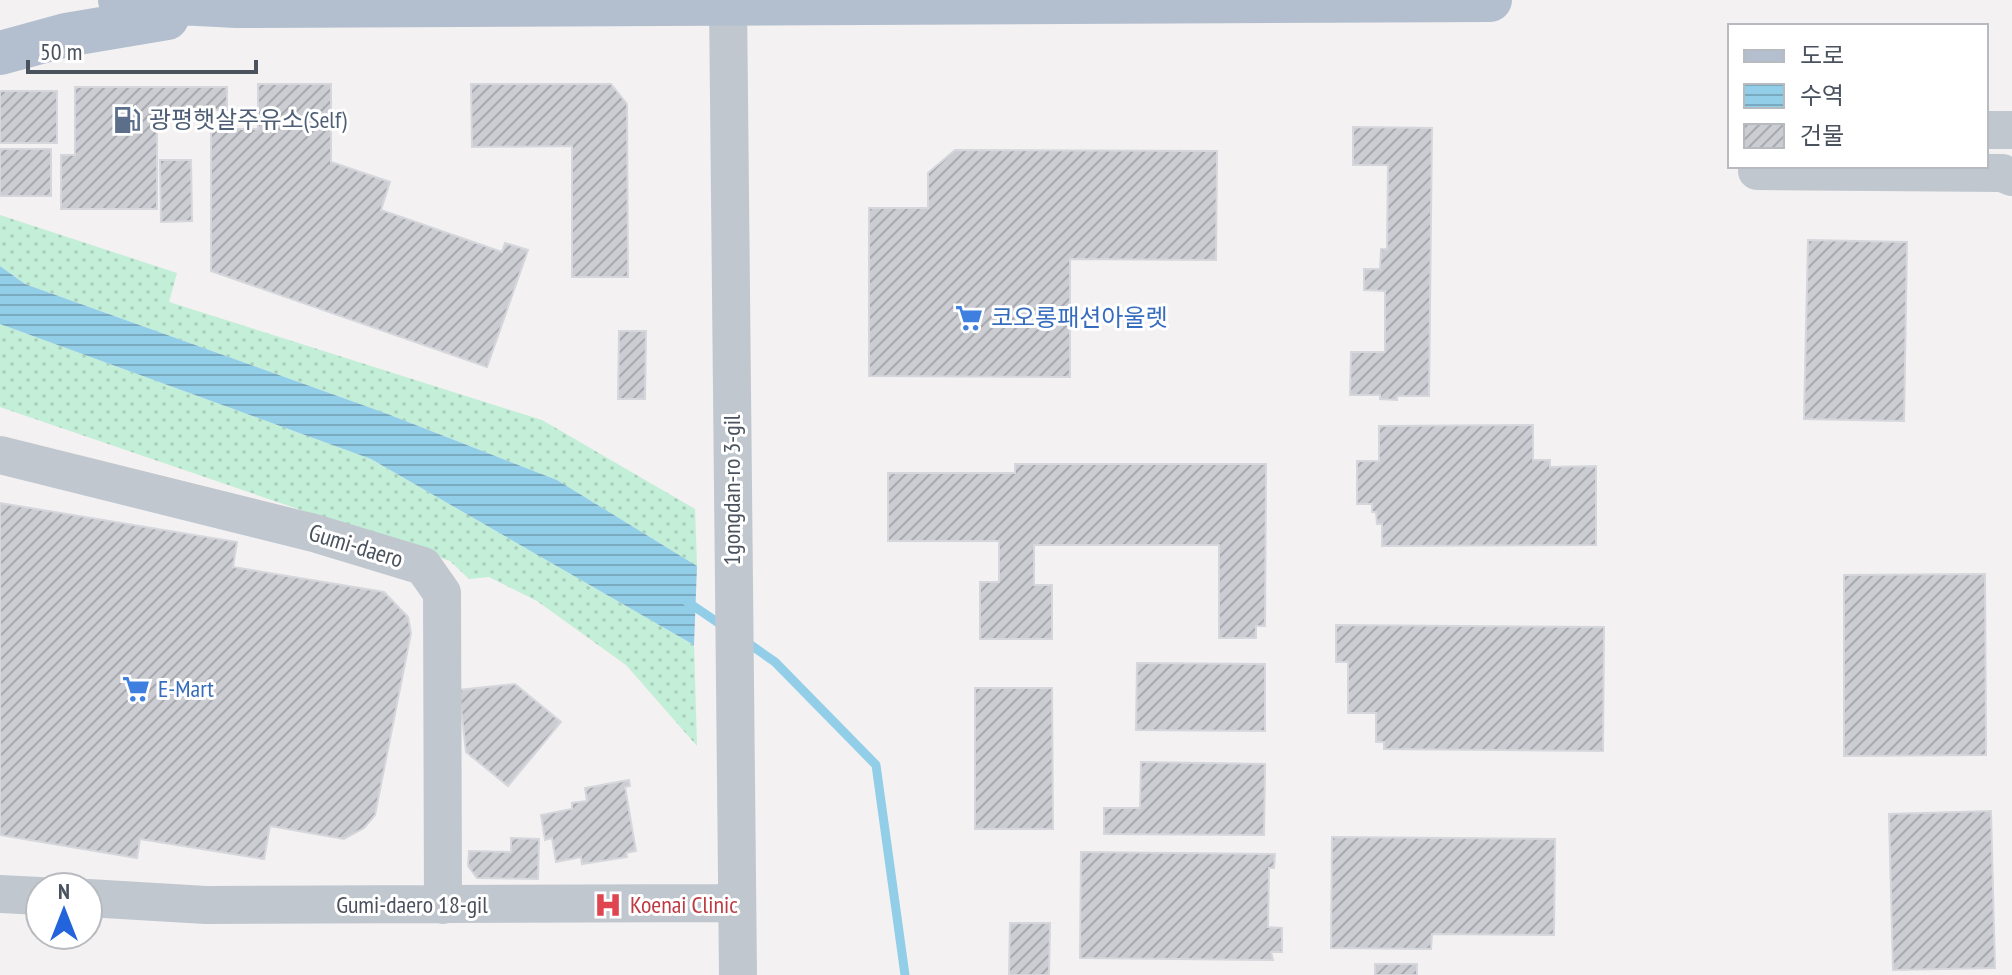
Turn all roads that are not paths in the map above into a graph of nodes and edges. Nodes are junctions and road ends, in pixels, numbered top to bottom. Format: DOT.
graph roads {
  1 [pos="120,0"];
  2 [pos="1490,0"];
  3 [pos="728,2"];
  4 [pos="237,6"];
  5 [pos="0,53"];
  6 [pos="1988,130"];
  7 [pos="2012,130"];
  8 [pos="1757,171"];
  9 [pos="2012,177"];
  10 [pos="0,455"];
  11 [pos="0,894"];
  12 [pos="24,895"];
  13 [pos="104,899"];
  14 [pos="737,903"];
  15 [pos="443,905"];
  16 [pos="738,975"];
  1 -- 4 [label="main road"];
  2 -- 3 [label="main road"];
  3 -- 4 [label="main road"];
  3 -- 14 [label="street, 1gongdan-ro 3-gil"];
  4 -- 5 [label="main road"];
  6 -- 7 [label="street"];
  8 -- 9 [label="street"];
  10 -- 15 [label="street, Gumi-daero"];
  11 -- 12 [label="street"];
  13 -- 15 [label="street, Gumi-daero 18-gil"];
  14 -- 15 [label="street, Gumi-daero 18-gil"];
  14 -- 16 [label="street, 1gongdan-ro 3-gil"];
}
